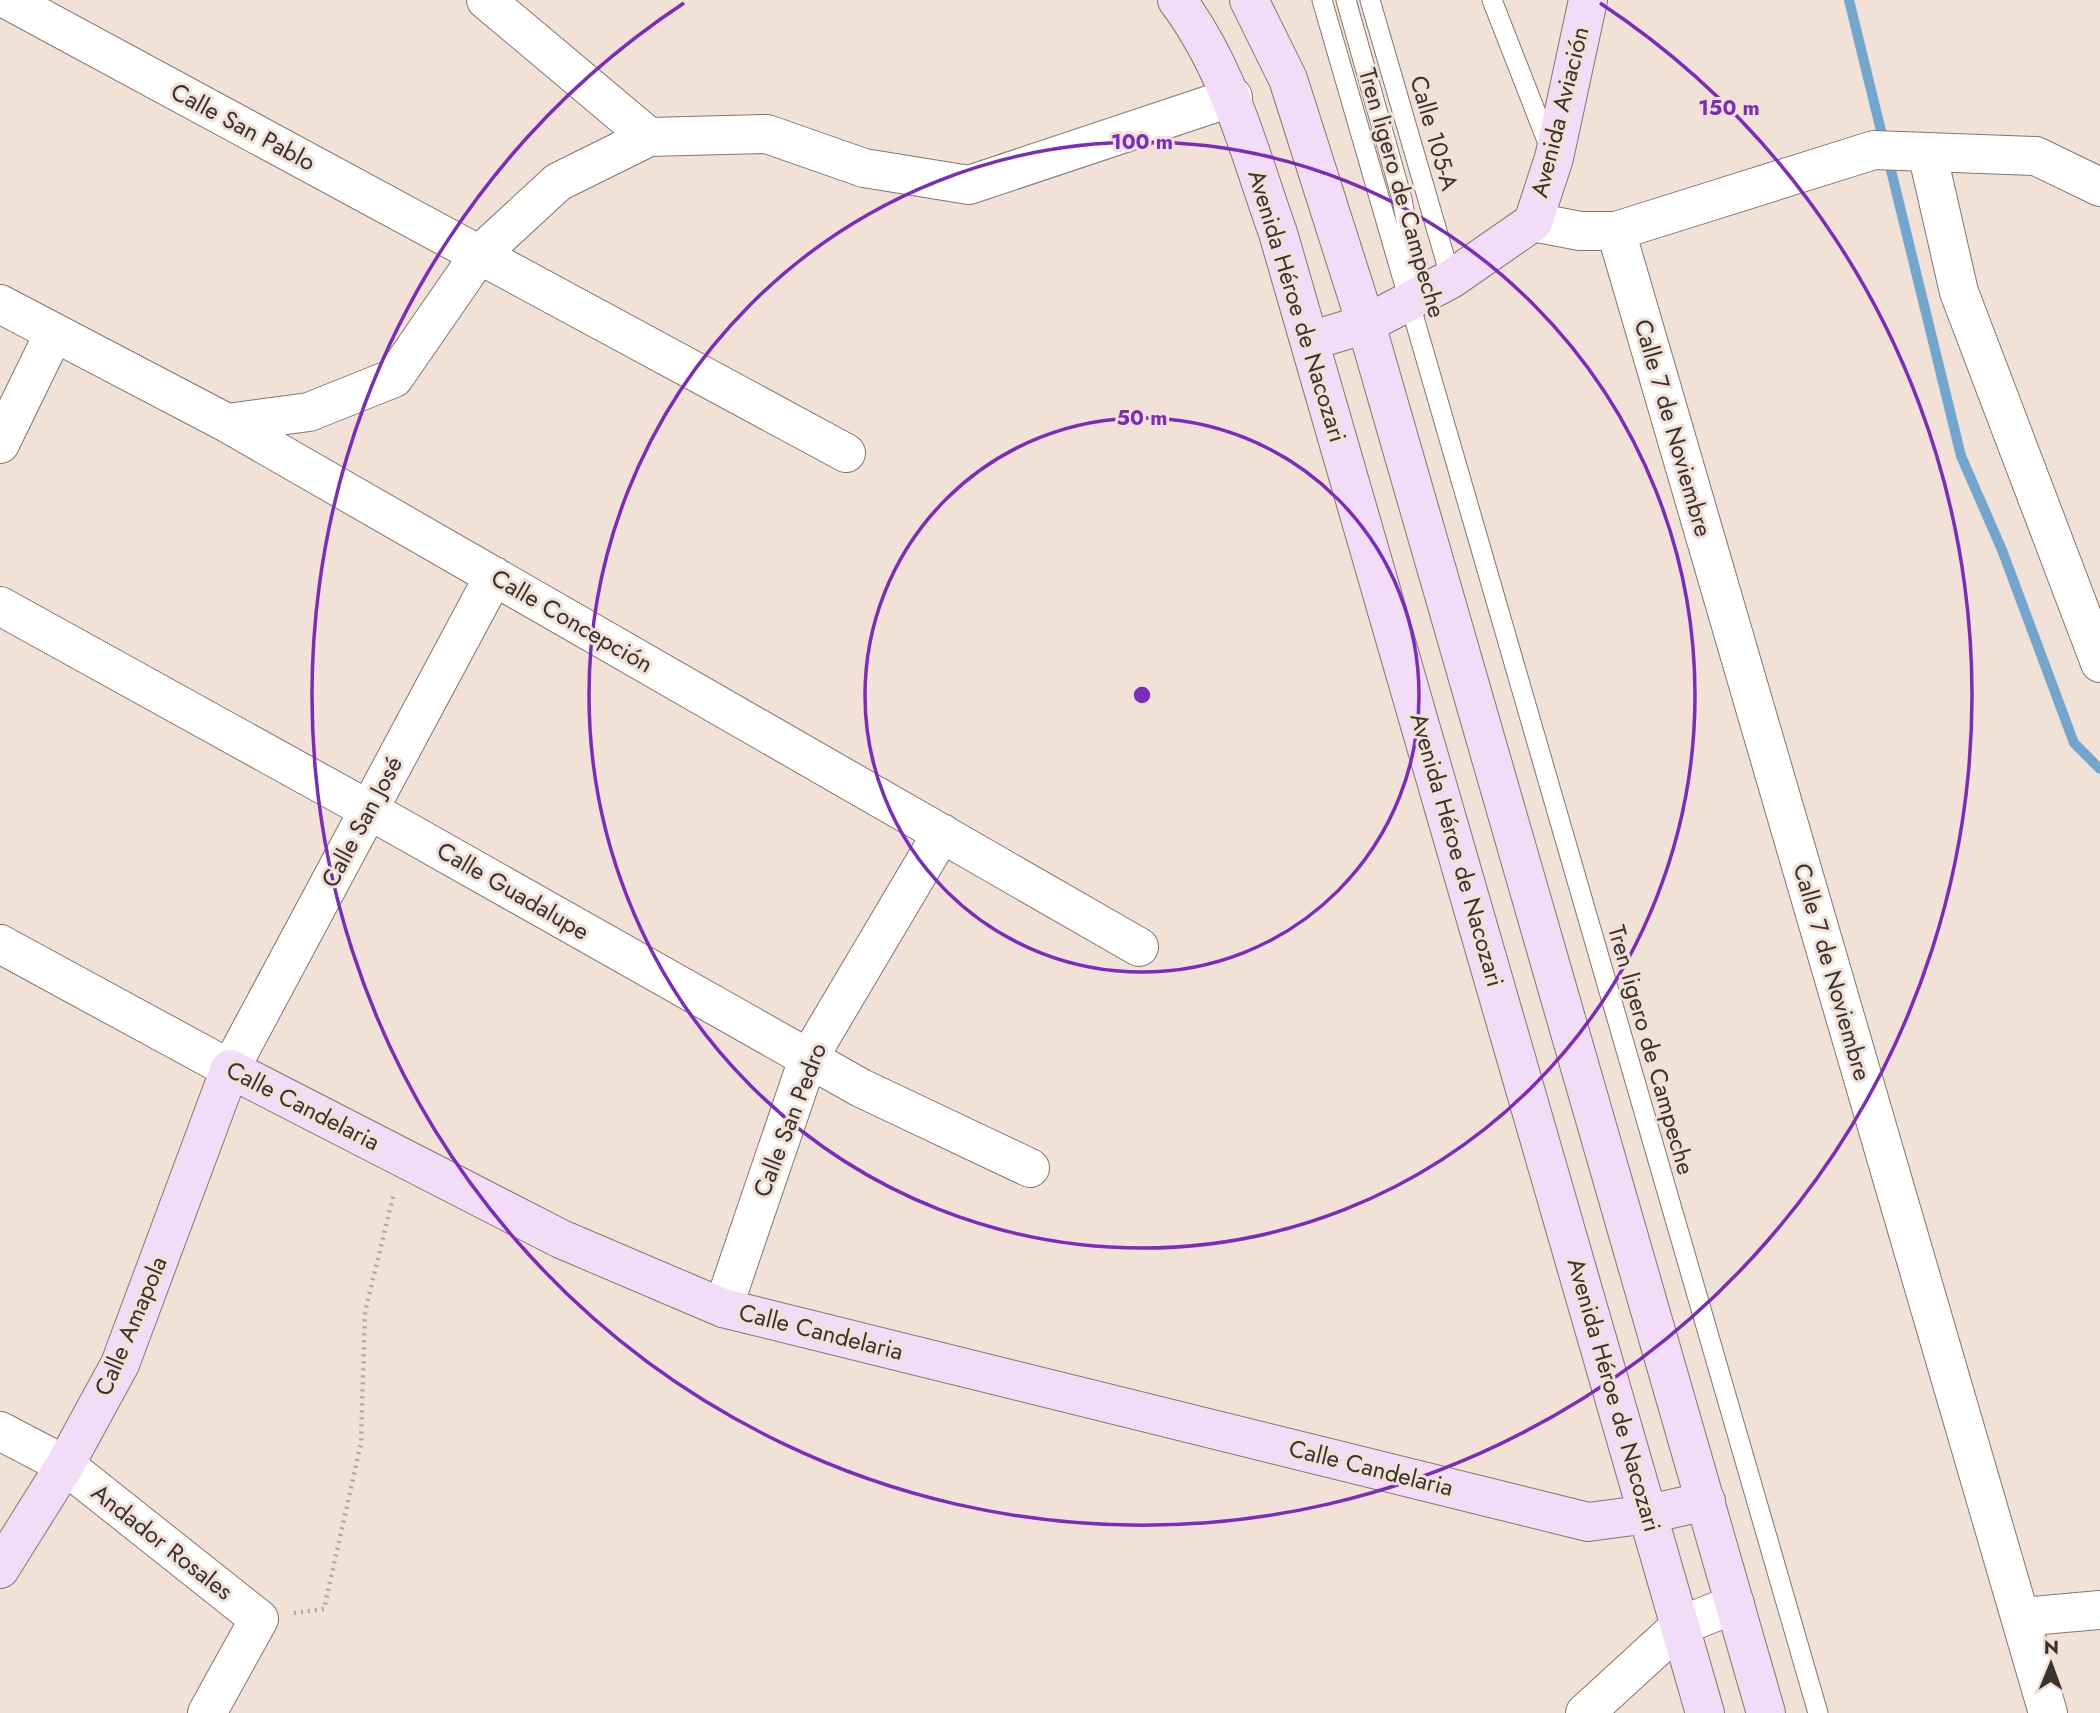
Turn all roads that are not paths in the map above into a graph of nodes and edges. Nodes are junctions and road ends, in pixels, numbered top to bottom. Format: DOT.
graph roads {
  1 [pos="8,0"];
  2 [pos="486,0"];
  3 [pos="1177,0"];
  4 [pos="1250,0"];
  5 [pos="1322,0"];
  6 [pos="1346,0"];
  7 [pos="1370,0"];
  8 [pos="1492,0"];
  9 [pos="1588,0"];
  10 [pos="1233,97"];
  11 [pos="649,137"];
  12 [pos="1904,151"];
  13 [pos="1554,158"];
  14 [pos="2100,187"];
  15 [pos="1533,222"];
  16 [pos="1616,231"];
  17 [pos="479,255"];
  18 [pos="1426,293"];
  19 [pos="0,304"];
  20 [pos="1366,324"];
  21 [pos="54,333"];
  22 [pos="1310,341"];
  23 [pos="227,423"];
  24 [pos="0,444"];
  25 [pos="846,453"];
  26 [pos="494,576"];
  27 [pos="0,606"];
  28 [pos="2100,663"];
  29 [pos="369,810"];
  30 [pos="942,833"];
  31 [pos="1,946"];
  32 [pos="1139,947"];
  33 [pos="808,1059"];
  34 [pos="230,1069"];
  35 [pos="1030,1168"];
  36 [pos="723,1308"];
  37 [pos="0,1432"];
  38 [pos="65,1465"];
  39 [pos="1706,1501"];
  40 [pos="1649,1514"];
  41 [pos="0,1569"];
  42 [pos="1735,1605"];
  43 [pos="2100,1610"];
  44 [pos="2021,1617"];
  45 [pos="1681,1626"];
  46 [pos="207,1713"];
  47 [pos="1585,1713"];
  48 [pos="1705,1713"];
  49 [pos="1766,1713"];
  50 [pos="1818,1713"];
  51 [pos="2048,1713"];
  1 -- 17 [label="street, Calle San Pablo"];
  2 -- 11 [label="street"];
  3 -- 10 [label="main road, Avenida Héroe de Nacozari"];
  4 -- 20 [label="main road"];
  5 -- 18 [label="lane, Tren ligero de Campeche"];
  6 -- 18 [label="lane, Tren ligero de Campeche"];
  7 -- 18 [label="lane, Calle 105-A"];
  8 -- 13 [label="lane"];
  9 -- 13 [label="main road, Avenida Aviación"];
  10 -- 11 [label="street"];
  10 -- 22 [label="main road, Avenida Héroe de Nacozari"];
  11 -- 17 [label="street"];
  12 -- 14 [label="street"];
  12 -- 16 [label="street"];
  12 -- 28 [label="street"];
  13 -- 15 [label="main road, Avenida Aviación"];
  15 -- 16 [label="street"];
  15 -- 18 [label="main road, Avenida Aviación"];
  16 -- 44 [label="street, Calle 7 de Noviembre"];
  17 -- 23 [label="street"];
  17 -- 25 [label="street, Calle San Pablo"];
  18 -- 20 [label="main road, Avenida Aviación"];
  18 -- 50 [label="lane, Tren ligero de Campeche"];
  19 -- 21 [label="street, Calle Concepción"];
  20 -- 22 [label="main road, Avenida Aviación"];
  20 -- 39 [label="main road"];
  21 -- 23 [label="street, Calle Concepción"];
  21 -- 24 [label="street"];
  22 -- 40 [label="main road, Avenida Héroe de Nacozari"];
  23 -- 26 [label="street, Calle Concepción"];
  26 -- 29 [label="street, Calle San José"];
  26 -- 30 [label="street, Calle Concepción"];
  27 -- 29 [label="street, Calle Guadalupe"];
  29 -- 33 [label="street, Calle Guadalupe"];
  29 -- 34 [label="street, Calle San José"];
  30 -- 32 [label="street, Calle Concepción"];
  30 -- 33 [label="street, Calle San Pedro"];
  31 -- 34 [label="street, Calle Candelaria"];
  33 -- 35 [label="street, Calle Guadalupe"];
  33 -- 36 [label="street, Calle San Pedro"];
  34 -- 36 [label="main road, Calle Candelaria"];
  34 -- 38 [label="main road, Calle Amapola"];
  36 -- 40 [label="main road, Calle Candelaria"];
  37 -- 38 [label="street, Andador Rosales"];
  38 -- 41 [label="main road, Calle Amapola"];
  38 -- 46 [label="street, Andador Rosales"];
  39 -- 40 [label="main road, Calle Candelaria"];
  39 -- 42 [label="main road"];
  40 -- 45 [label="main road, Avenida Héroe de Nacozari"];
  42 -- 45 [label="street"];
  42 -- 49 [label="main road"];
  43 -- 44 [label="street"];
  44 -- 51 [label="street, Calle 7 de Noviembre"];
  45 -- 47 [label="street"];
  45 -- 48 [label="main road, Avenida Héroe de Nacozari"];
}
